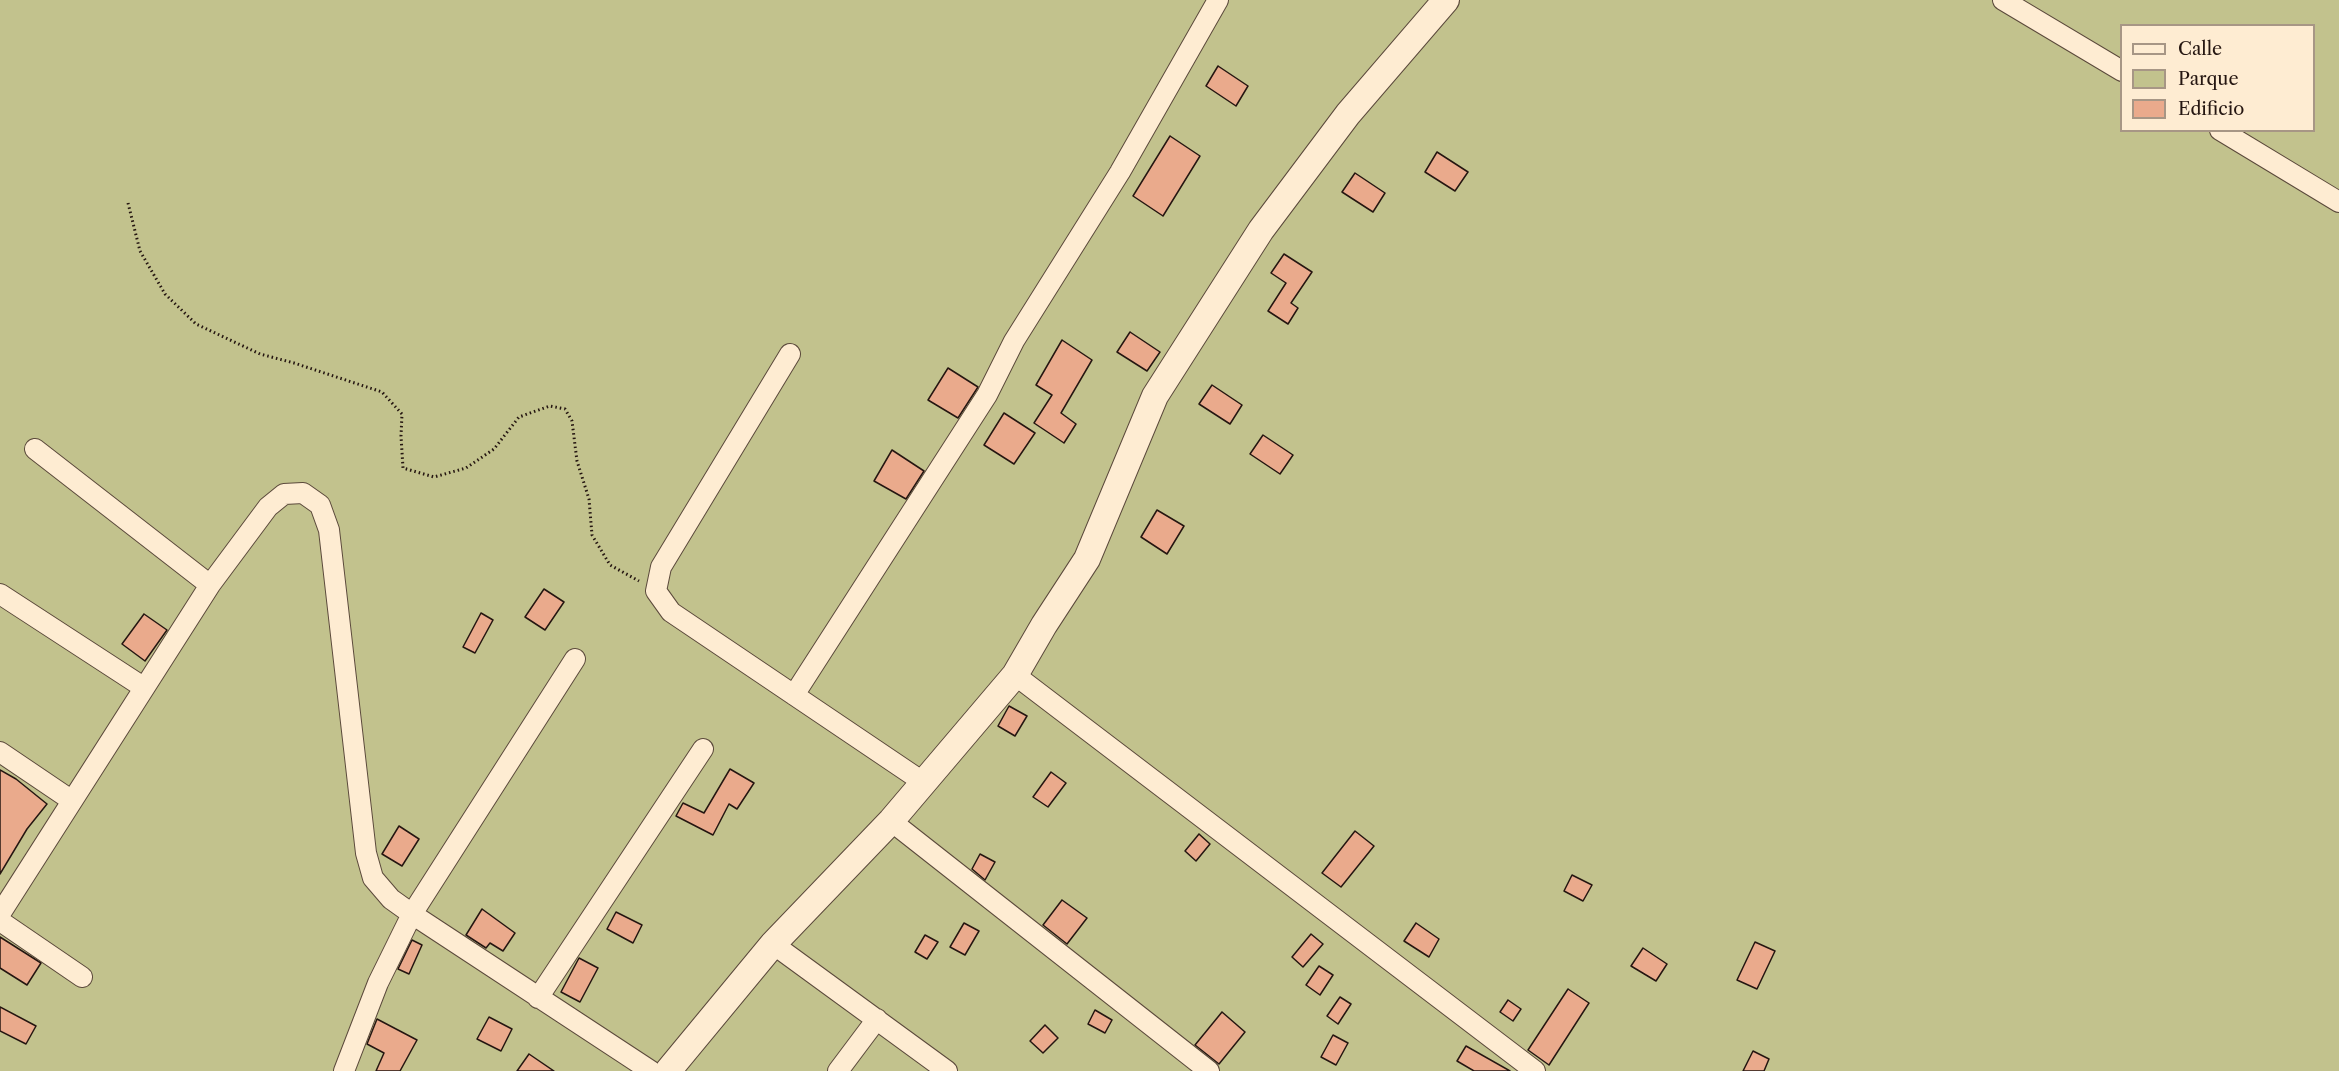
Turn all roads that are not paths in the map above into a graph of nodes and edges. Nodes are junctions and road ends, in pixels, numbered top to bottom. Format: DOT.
graph roads {
  1 [pos="1218,0"];
  2 [pos="1446,0"];
  3 [pos="2003,0"];
  4 [pos="2120,70"];
  5 [pos="2223,132"];
  6 [pos="2339,202"];
  7 [pos="790,354"];
  8 [pos="35,449"];
  9 [pos="210,585"];
  10 [pos="0,594"];
  11 [pos="574,659"];
  12 [pos="1015,675"];
  13 [pos="143,687"];
  14 [pos="794,695"];
  15 [pos="703,749"];
  16 [pos="0,752"];
  17 [pos="923,782"];
  18 [pos="71,800"];
  19 [pos="891,821"];
  20 [pos="0,914"];
  21 [pos="412,914"];
  22 [pos="0,921"];
  23 [pos="773,944"];
  24 [pos="82,978"];
  25 [pos="538,998"];
  26 [pos="877,1019"];
  27 [pos="344,1071"];
  28 [pos="651,1071"];
  29 [pos="668,1071"];
  30 [pos="838,1071"];
  31 [pos="946,1071"];
  32 [pos="1209,1071"];
  33 [pos="1535,1071"];
  1 -- 14 [label="street"];
  2 -- 12 [label="street"];
  3 -- 4 [label="street"];
  5 -- 6 [label="street"];
  7 -- 14 [label="street"];
  8 -- 9 [label="street"];
  9 -- 13 [label="street"];
  9 -- 21 [label="street"];
  10 -- 13 [label="street"];
  11 -- 21 [label="street"];
  12 -- 17 [label="street"];
  12 -- 33 [label="street"];
  13 -- 18 [label="street"];
  14 -- 17 [label="street"];
  15 -- 25 [label="street"];
  16 -- 18 [label="street"];
  17 -- 19 [label="street"];
  18 -- 20 [label="street"];
  19 -- 23 [label="street"];
  19 -- 32 [label="street"];
  21 -- 25 [label="street"];
  21 -- 27 [label="street"];
  22 -- 24 [label="street"];
  23 -- 26 [label="street"];
  23 -- 29 [label="street"];
  25 -- 28 [label="street"];
  26 -- 30 [label="street"];
  26 -- 31 [label="street"];
}
